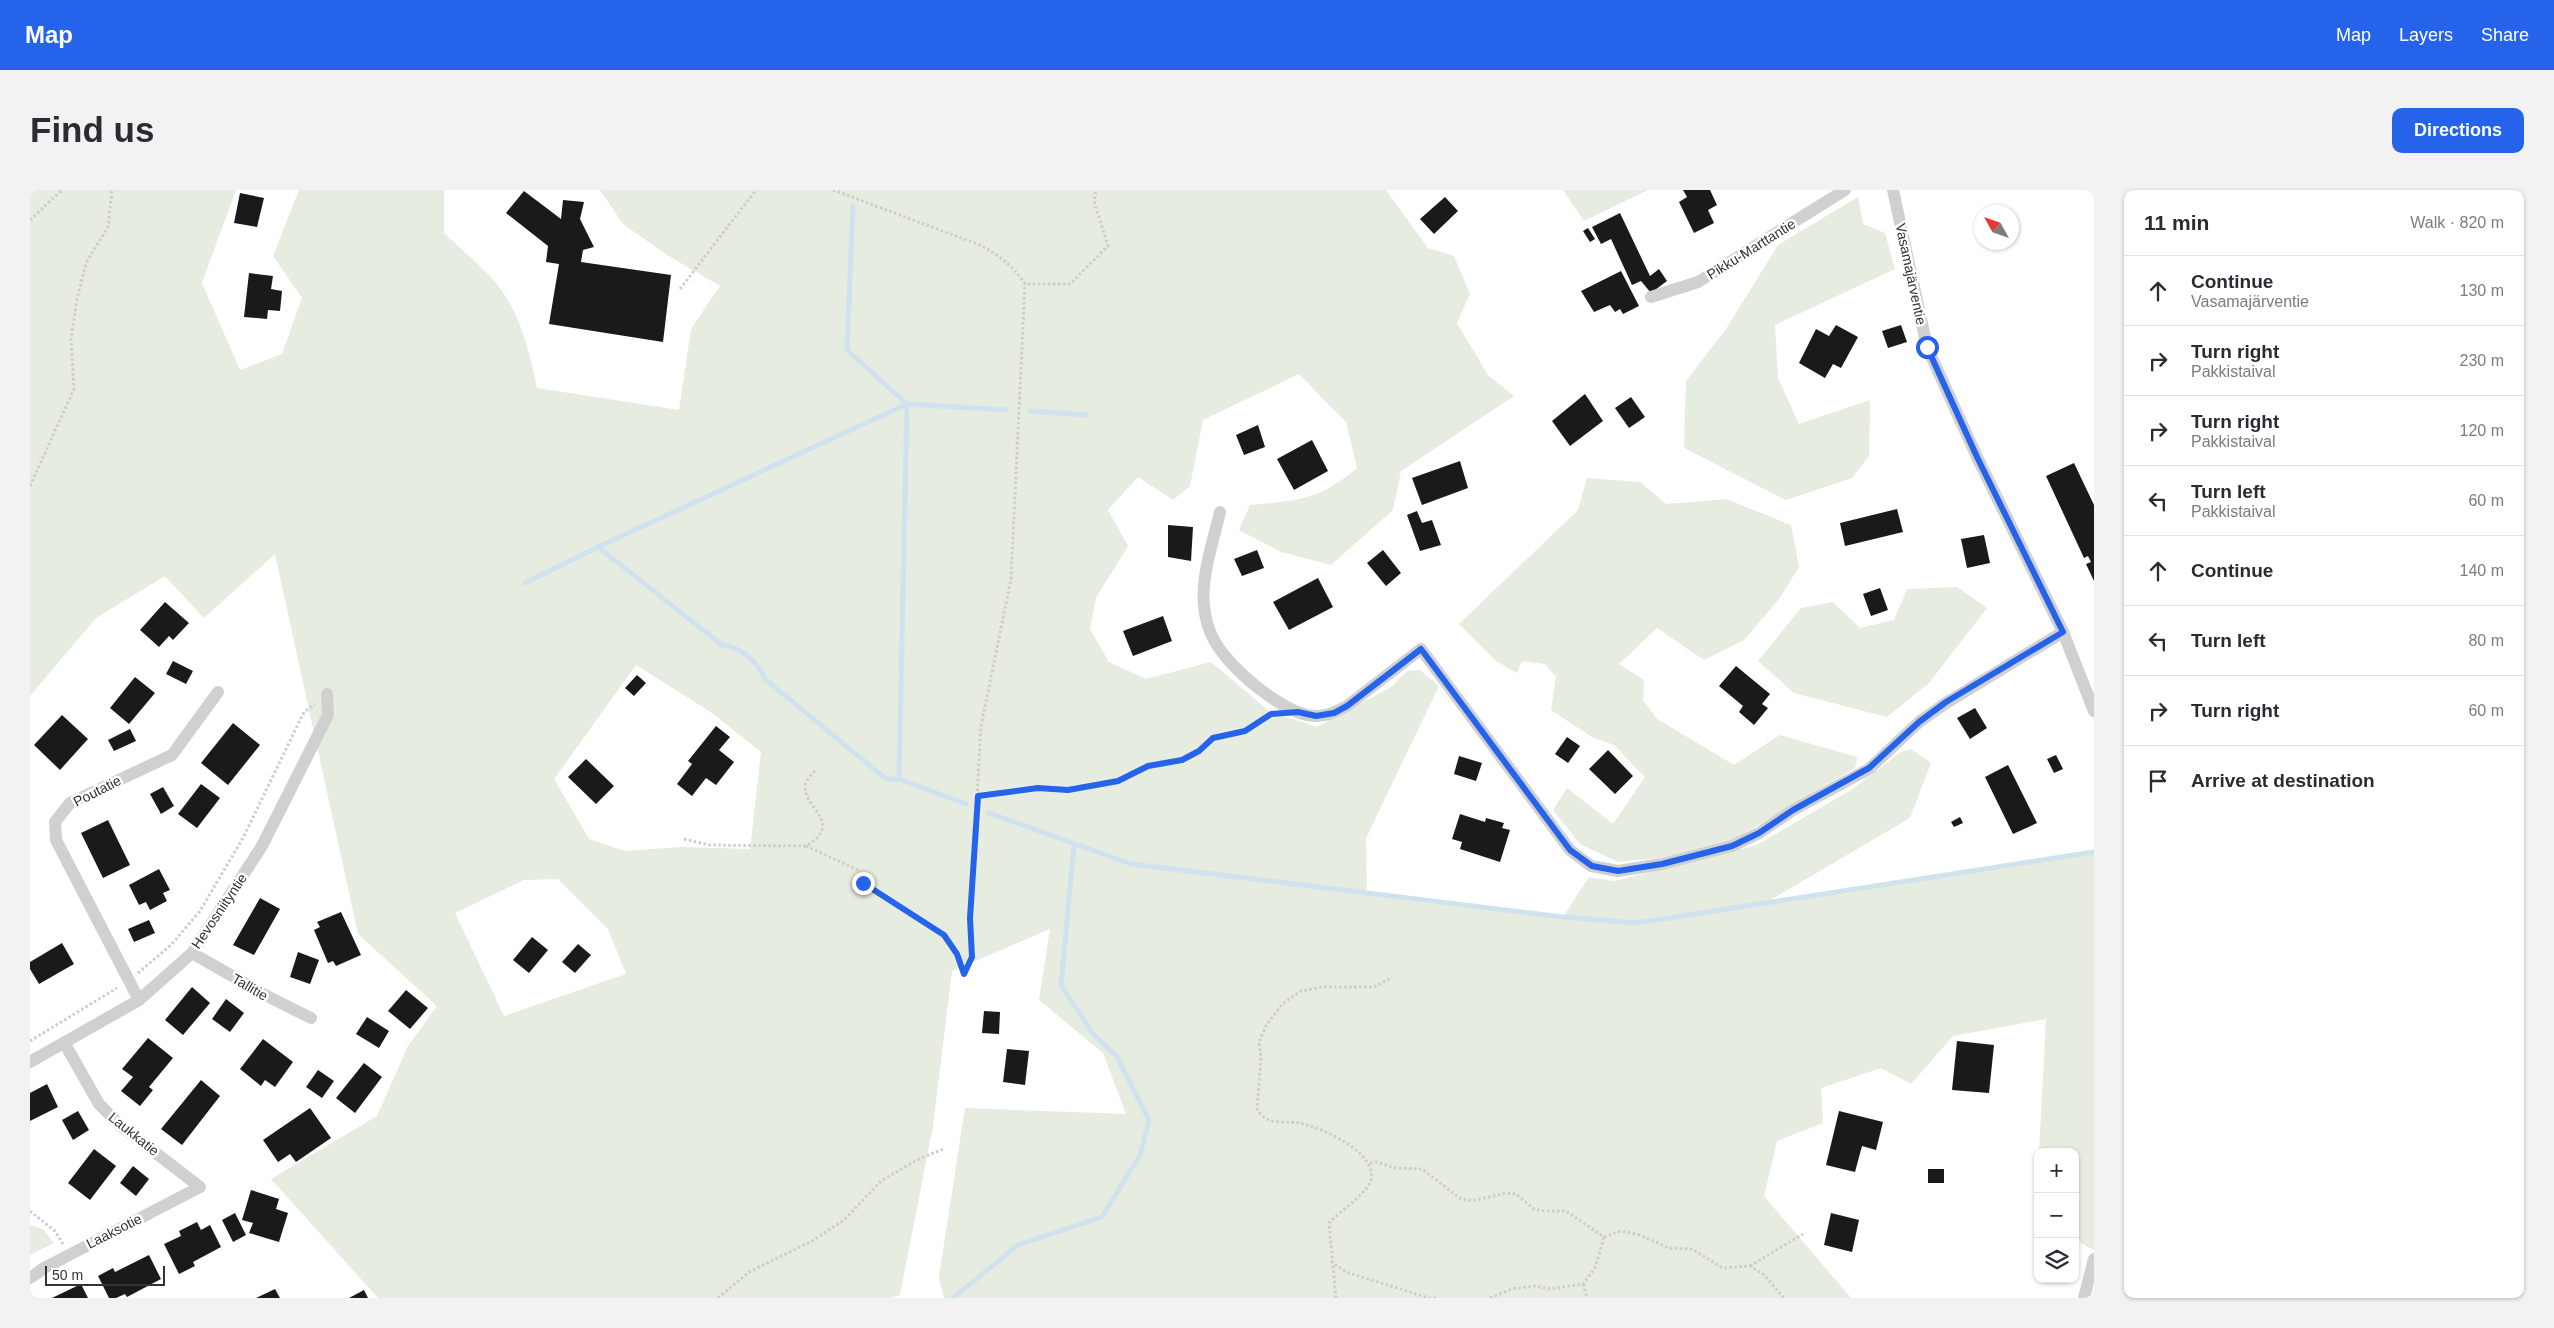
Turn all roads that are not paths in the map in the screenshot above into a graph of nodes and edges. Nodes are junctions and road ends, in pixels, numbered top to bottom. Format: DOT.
graph roads {
  1 [pos="1845,190"];
  2 [pos="1893,190"];
  3 [pos="1651,297"];
  4 [pos="1220,512"];
  5 [pos="2063,632"];
  6 [pos="218,692"];
  7 [pos="327,694"];
  8 [pos="2094,711"];
  9 [pos="192,953"];
  10 [pos="139,1000"];
  11 [pos="311,1018"];
  12 [pos="65,1044"];
  13 [pos="30,1062"];
  14 [pos="200,1187"];
  15 [pos="2094,1263"];
  16 [pos="30,1278"];
  17 [pos="2084,1298"];
  1 -- 3 [label="street, Pikku-Marttantie"];
  2 -- 5 [label="street, Vasamajärventie"];
  4 -- 5 [label="street"];
  5 -- 8 [label="street, Vasamajärventie"];
  6 -- 10 [label="street, Poutatie"];
  7 -- 9 [label="street, Hevosniityntie"];
  9 -- 10 [label="street, Hevosniityntie"];
  9 -- 11 [label="street, Tallitie"];
  10 -- 12 [label="street, Hevosniityntie"];
  12 -- 13 [label="street, Hevosniityntie"];
  12 -- 14 [label="street, Laukkatie"];
  14 -- 16 [label="street, Laaksotie"];
  15 -- 17 [label="street"];
}
